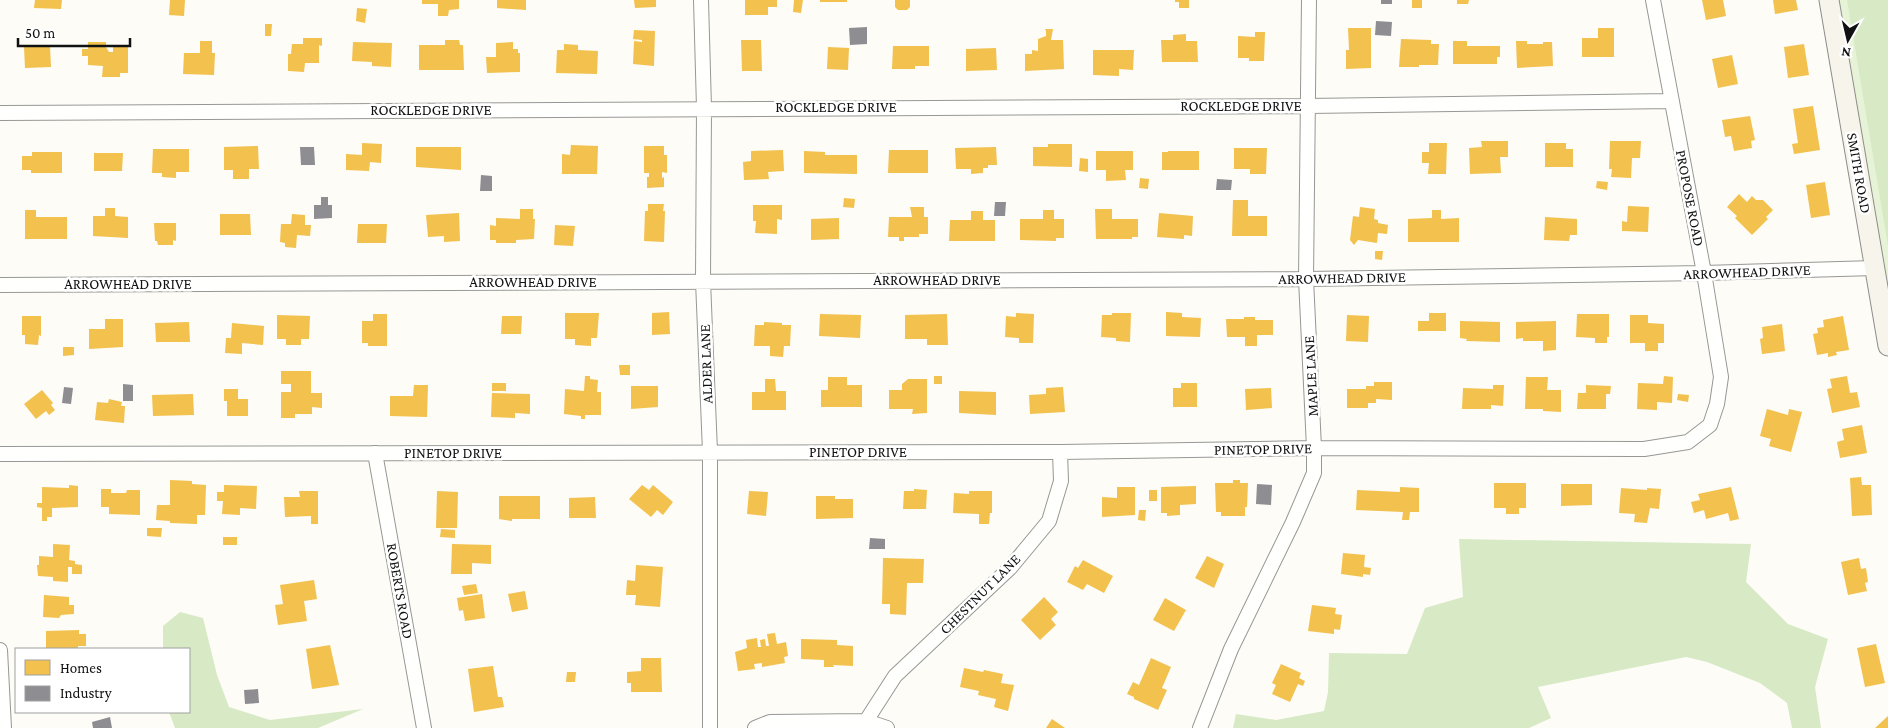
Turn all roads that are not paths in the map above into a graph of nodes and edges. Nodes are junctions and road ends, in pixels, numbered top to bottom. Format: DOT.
graph roads {
  1 [pos="701,0"];
  2 [pos="1309,0"];
  3 [pos="1653,0"];
  4 [pos="1829,0"];
  5 [pos="1671,101"];
  6 [pos="1308,106"];
  7 [pos="704,108"];
  8 [pos="0,113"];
  9 [pos="1875,268"];
  10 [pos="1704,273"];
  11 [pos="1306,279"];
  12 [pos="703,281"];
  13 [pos="0,285"];
  14 [pos="1888,346"];
  15 [pos="1710,425"];
  16 [pos="1314,448"];
  17 [pos="710,452"];
  18 [pos="1060,452"];
  19 [pos="375,453"];
  20 [pos="0,454"];
  21 [pos="0,650"];
  22 [pos="866,720"];
  23 [pos="4,728"];
  24 [pos="424,728"];
  25 [pos="710,728"];
  26 [pos="755,728"];
  27 [pos="887,728"];
  28 [pos="1200,728"];
  1 -- 7 [label="street, ALDER LANE"];
  2 -- 6 [label="street, MAPLE LANE"];
  3 -- 5 [label="street, PROPOSE ROAD"];
  4 -- 9 [label="street, SMITH ROAD"];
  5 -- 6 [label="street, ROCKLEDGE DRIVE"];
  5 -- 10 [label="street, PROPOSE ROAD"];
  6 -- 7 [label="street, ROCKLEDGE DRIVE"];
  6 -- 11 [label="street, MAPLE LANE"];
  7 -- 8 [label="street, ROCKLEDGE DRIVE"];
  7 -- 12 [label="street, ALDER LANE"];
  9 -- 10 [label="street, ARROWHEAD DRIVE"];
  9 -- 14 [label="street, SMITH ROAD"];
  10 -- 11 [label="street, ARROWHEAD DRIVE"];
  10 -- 15 [label="street, PROPOSE ROAD"];
  11 -- 12 [label="street, ARROWHEAD DRIVE"];
  11 -- 16 [label="street, MAPLE LANE"];
  12 -- 13 [label="street, ARROWHEAD DRIVE"];
  12 -- 17 [label="street, ALDER LANE"];
  15 -- 16 [label="street, PINETOP DRIVE"];
  16 -- 18 [label="street, PINETOP DRIVE"];
  16 -- 28 [label="street, MAPLE LANE"];
  17 -- 18 [label="street, PINETOP DRIVE"];
  17 -- 19 [label="street, PINETOP DRIVE"];
  17 -- 25 [label="street, ALDER LANE"];
  18 -- 22 [label="street, CHESTNUT LANE"];
  19 -- 20 [label="street, PINETOP DRIVE"];
  19 -- 24 [label="street, ROBERTS ROAD"];
  21 -- 23 [label="street"];
  22 -- 26 [label="street"];
  22 -- 27 [label="street"];
}
